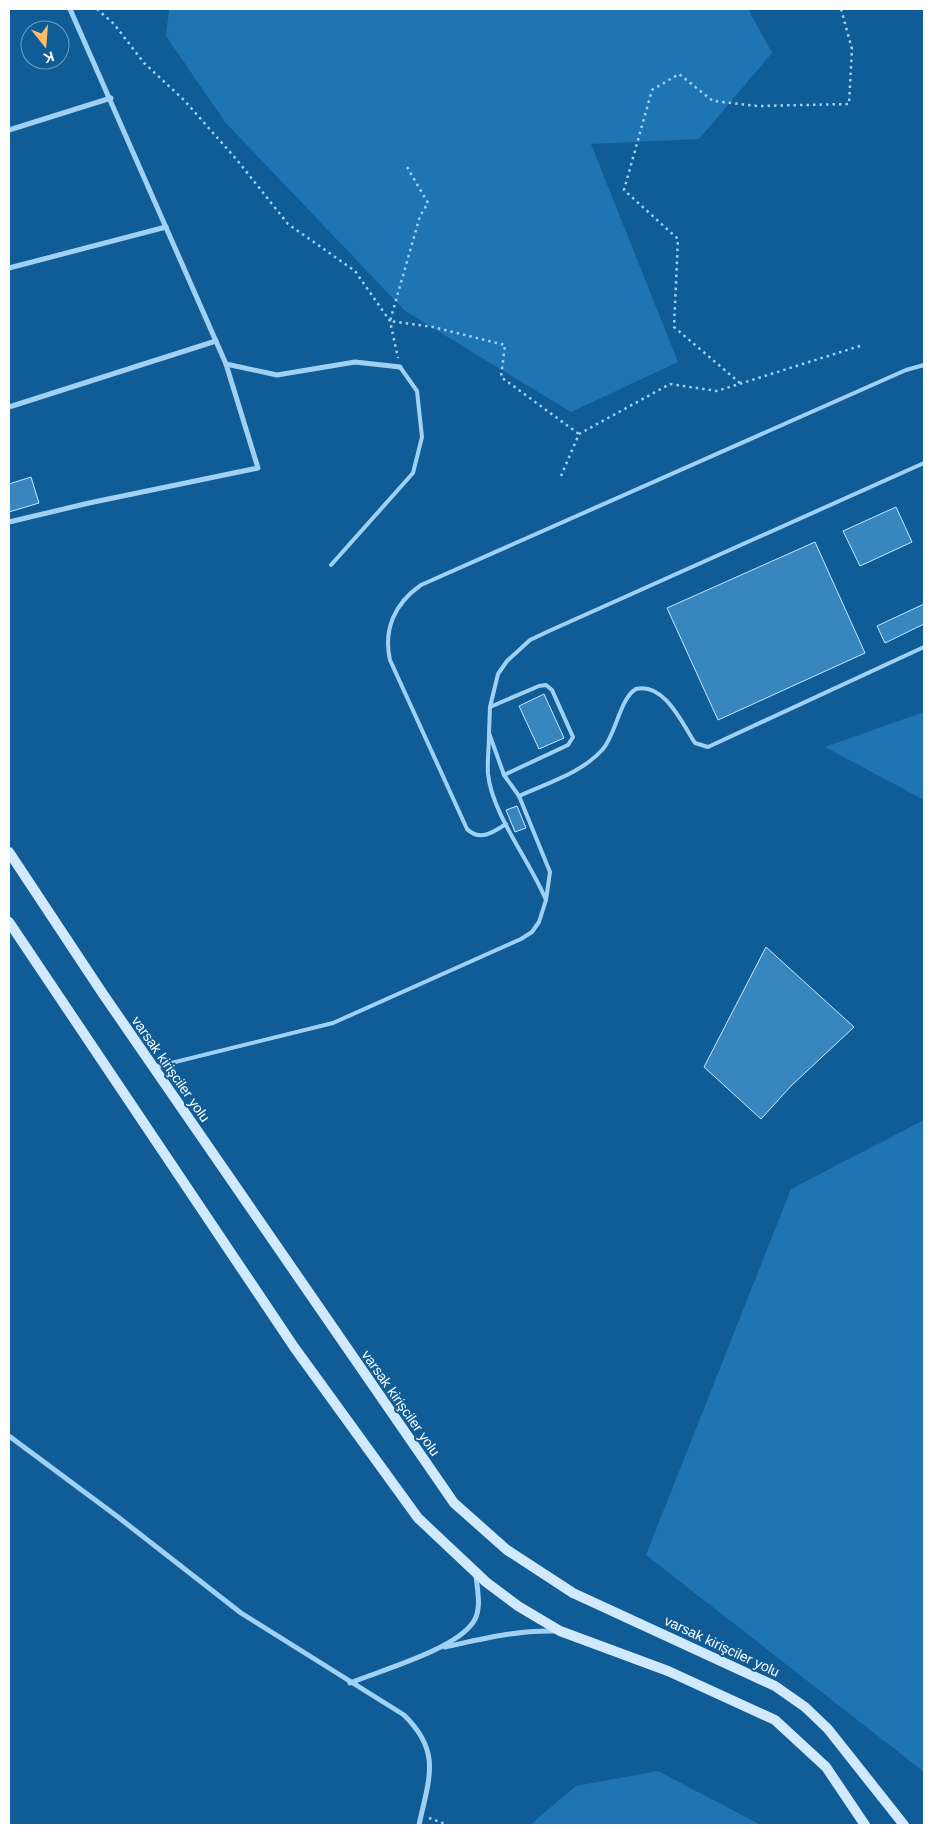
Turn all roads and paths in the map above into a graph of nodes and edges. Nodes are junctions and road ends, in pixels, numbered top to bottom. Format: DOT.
graph roads {
  1 [pos="70,9"];
  2 [pos="97,9"];
  3 [pos="840,9"];
  4 [pos="110,98"];
  5 [pos="9,130"];
  6 [pos="407,167"];
  7 [pos="166,227"];
  8 [pos="9,268"];
  9 [pos="390,321"];
  10 [pos="216,341"];
  11 [pos="863,345"];
  12 [pos="226,364"];
  13 [pos="924,364"];
  14 [pos="400,367"];
  15 [pos="740,384"];
  16 [pos="9,407"];
  17 [pos="579,434"];
  18 [pos="924,463"];
  19 [pos="561,476"];
  20 [pos="9,522"];
  21 [pos="331,565"];
  22 [pos="924,647"];
  23 [pos="490,707"];
  24 [pos="489,733"];
  25 [pos="504,775"];
  26 [pos="519,796"];
  27 [pos="506,824"];
  28 [pos="9,852"];
  29 [pos="546,900"];
  30 [pos="9,922"];
  31 [pos="153,1067"];
  32 [pos="9,1436"];
  33 [pos="476,1573"];
  34 [pos="560,1631"];
  35 [pos="440,1648"];
  36 [pos="350,1683"];
  37 [pos="421,1815"];
  38 [pos="419,1825"];
  39 [pos="448,1825"];
  40 [pos="865,1825"];
  41 [pos="904,1825"];
  1 -- 4 [label="street"];
  2 -- 9 [label="path"];
  3 -- 15 [label="path"];
  4 -- 5 [label="street"];
  4 -- 7 [label="street"];
  6 -- 9 [label="path"];
  7 -- 8 [label="street"];
  7 -- 10 [label="street"];
  9 -- 14 [label="path"];
  9 -- 17 [label="path"];
  10 -- 12 [label="street"];
  10 -- 16 [label="street"];
  11 -- 15 [label="path"];
  12 -- 14 [label="street"];
  12 -- 20 [label="street"];
  13 -- 27 [label="lane"];
  14 -- 21 [label="lane"];
  15 -- 17 [label="path"];
  17 -- 19 [label="path"];
  18 -- 23 [label="lane"];
  22 -- 26 [label="lane"];
  23 -- 24 [label="lane"];
  23 -- 25 [label="lane"];
  24 -- 25 [label="lane"];
  24 -- 27 [label="lane"];
  25 -- 26 [label="lane"];
  26 -- 29 [label="lane"];
  27 -- 29 [label="lane"];
  28 -- 31 [label="street, varsak kirişciler yolu"];
  29 -- 31 [label="lane"];
  30 -- 33 [label="street"];
  31 -- 41 [label="street, varsak kirişciler yolu"];
  32 -- 36 [label="street"];
  33 -- 34 [label="street"];
  33 -- 35 [label="street"];
  34 -- 35 [label="street"];
  34 -- 40 [label="street"];
  35 -- 36 [label="street"];
  36 -- 37 [label="street"];
  37 -- 38 [label="street"];
  37 -- 39 [label="path"];
}
